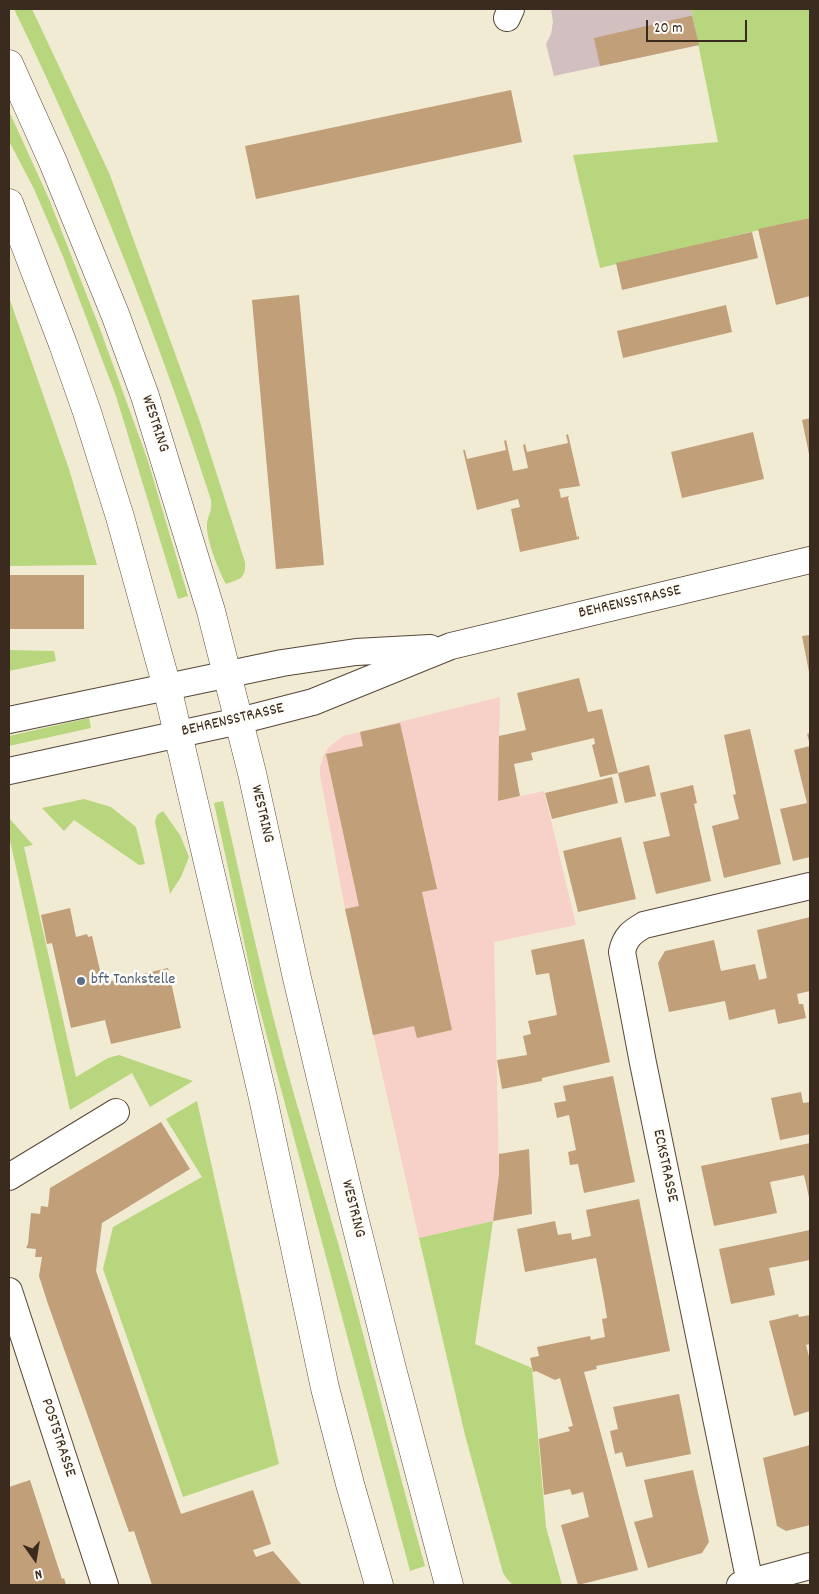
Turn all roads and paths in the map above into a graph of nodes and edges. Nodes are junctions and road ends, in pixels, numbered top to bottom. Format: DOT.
graph roads {
  1 [pos="9,64"];
  2 [pos="9,203"];
  3 [pos="810,560"];
  4 [pos="451,646"];
  5 [pos="227,674"];
  6 [pos="167,687"];
  7 [pos="9,720"];
  8 [pos="239,721"];
  9 [pos="178,734"];
  10 [pos="9,771"];
  11 [pos="810,886"];
  12 [pos="116,1112"];
  13 [pos="9,1177"];
  14 [pos="9,1291"];
  15 [pos="810,1566"];
  16 [pos="745,1584"];
  17 [pos="105,1585"];
  18 [pos="379,1585"];
  19 [pos="449,1585"];
  1 -- 5 [label="main road, WESTRING"];
  2 -- 6 [label="main road"];
  3 -- 4 [label="street, BEHRENSSTRASSE"];
  4 -- 5 [label="street, BEHRENSSTRASSE"];
  4 -- 8 [label="street, BEHRENSSTRASSE"];
  5 -- 6 [label="street, BEHRENSSTRASSE"];
  5 -- 8 [label="main road, WESTRING"];
  6 -- 7 [label="street, BEHRENSSTRASSE"];
  6 -- 9 [label="main road"];
  8 -- 9 [label="street, BEHRENSSTRASSE"];
  8 -- 19 [label="main road, WESTRING"];
  9 -- 10 [label="street, BEHRENSSTRASSE"];
  9 -- 18 [label="main road"];
  11 -- 16 [label="street, ECKSTRASSE"];
  12 -- 13 [label="street"];
  14 -- 17 [label="street, POSTSTRASSE"];
  15 -- 16 [label="street"];
}
